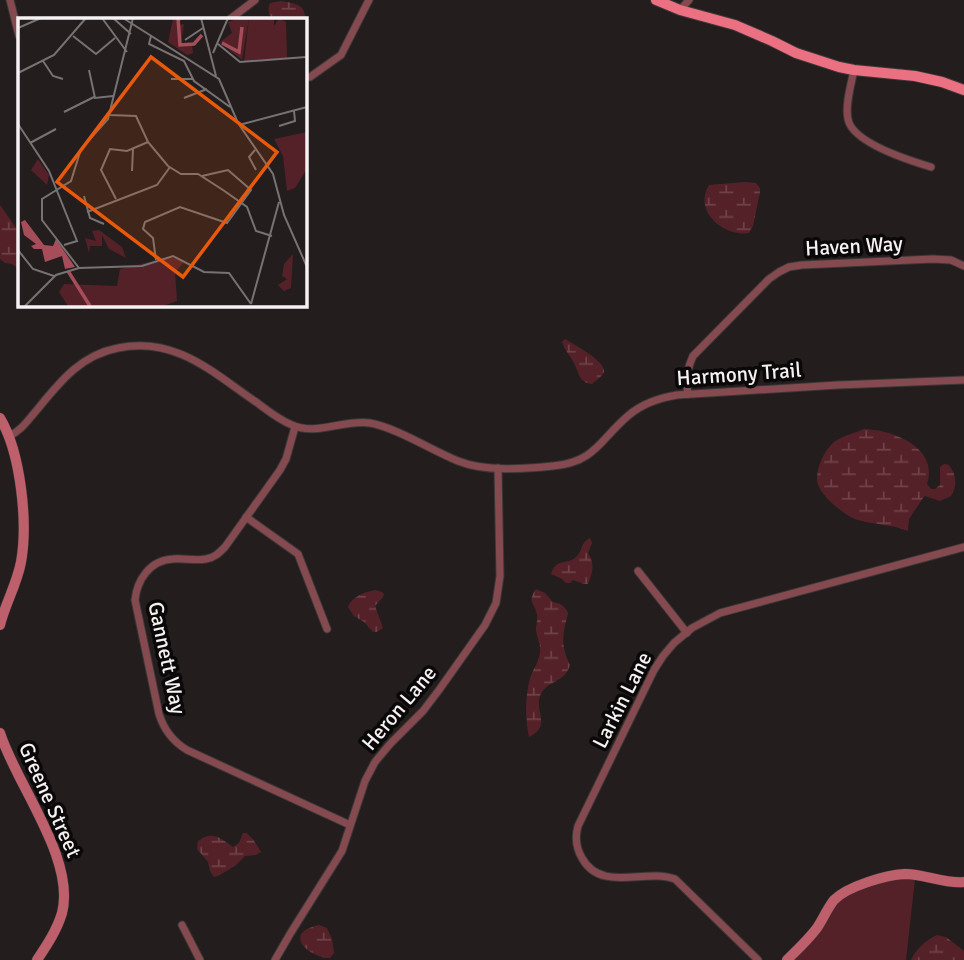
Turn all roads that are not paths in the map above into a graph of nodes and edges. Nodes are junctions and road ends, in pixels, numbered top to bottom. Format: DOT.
graph roads {
  1 [pos="10,0"];
  2 [pos="254,0"];
  3 [pos="369,0"];
  4 [pos="656,0"];
  5 [pos="688,0"];
  6 [pos="680,10"];
  7 [pos="231,18"];
  8 [pos="18,32"];
  9 [pos="854,70"];
  10 [pos="310,77"];
  11 [pos="964,90"];
  12 [pos="931,167"];
  13 [pos="964,266"];
  14 [pos="964,380"];
  15 [pos="688,394"];
  16 [pos="0,418"];
  17 [pos="295,427"];
  18 [pos="9,436"];
  19 [pos="498,468"];
  20 [pos="246,517"];
  21 [pos="964,547"];
  22 [pos="638,571"];
  23 [pos="0,625"];
  24 [pos="327,629"];
  25 [pos="687,633"];
  26 [pos="0,733"];
  27 [pos="350,825"];
  28 [pos="964,882"];
  29 [pos="182,925"];
  30 [pos="37,960"];
  31 [pos="200,960"];
  32 [pos="275,960"];
  33 [pos="758,960"];
  34 [pos="787,960"];
  1 -- 8 [label="street"];
  2 -- 7 [label="street"];
  3 -- 10 [label="street"];
  4 -- 6 [label="main road"];
  5 -- 6 [label="street"];
  6 -- 9 [label="main road"];
  9 -- 11 [label="main road"];
  9 -- 12 [label="street"];
  13 -- 15 [label="street, Haven Way"];
  14 -- 15 [label="street, Harmony Trail"];
  15 -- 19 [label="street, Harmony Trail"];
  16 -- 18 [label="street"];
  17 -- 18 [label="street"];
  17 -- 19 [label="street, Harmony Trail"];
  17 -- 20 [label="street, Gannett Way"];
  18 -- 23 [label="street"];
  19 -- 27 [label="street, Heron Lane"];
  20 -- 24 [label="street"];
  20 -- 27 [label="street, Gannett Way"];
  21 -- 25 [label="street, Larkin Lane"];
  22 -- 25 [label="street"];
  25 -- 33 [label="street, Larkin Lane"];
  26 -- 30 [label="street, Greene Street"];
  27 -- 32 [label="street, Heron Lane"];
  28 -- 34 [label="street"];
  29 -- 31 [label="street"];
}
